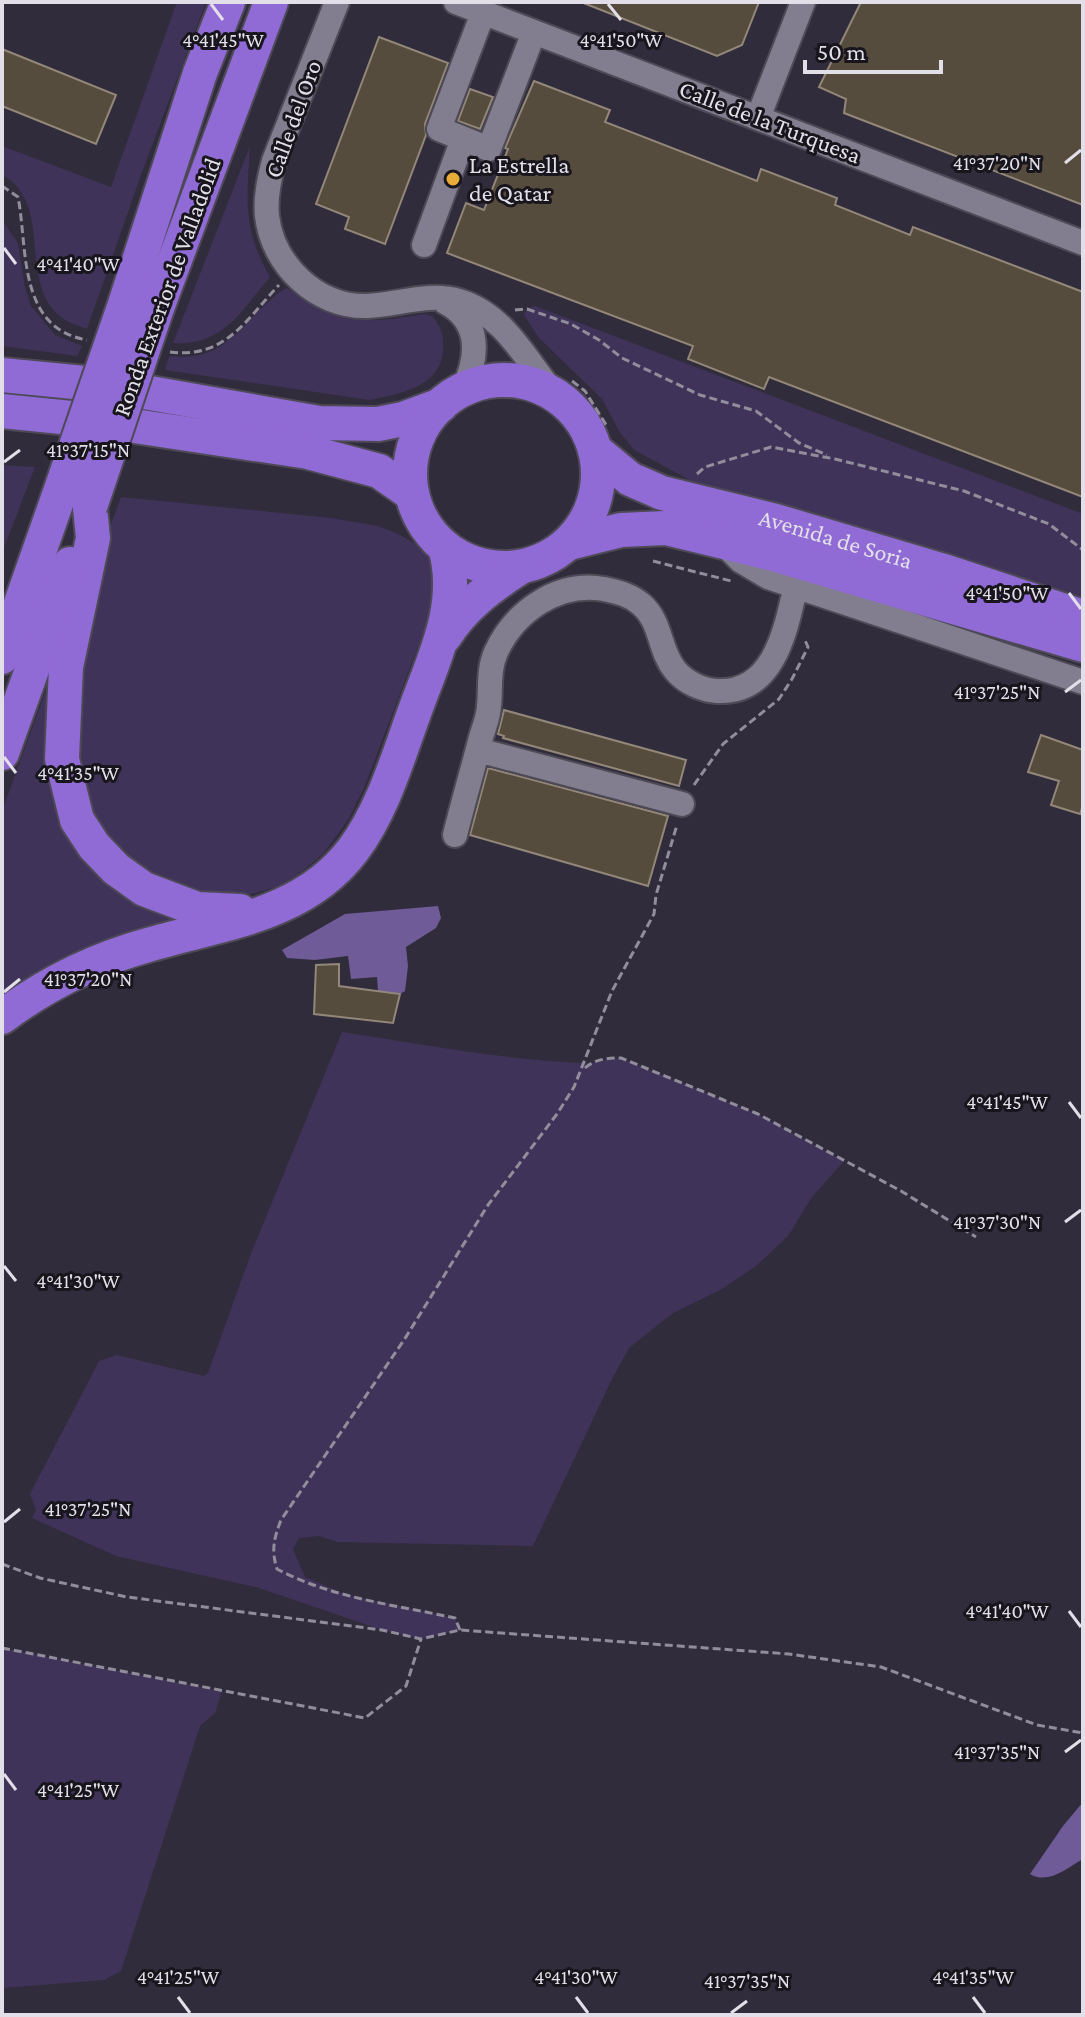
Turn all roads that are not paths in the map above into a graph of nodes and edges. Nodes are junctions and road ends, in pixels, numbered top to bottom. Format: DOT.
graph roads {
  1 [pos="228,2"];
  2 [pos="271,2"];
  3 [pos="337,2"];
  4 [pos="456,2"];
  5 [pos="803,2"];
  6 [pos="483,13"];
  7 [pos="534,32"];
  8 [pos="758,118"];
  9 [pos="463,139"];
  10 [pos="1083,243"];
  11 [pos="424,245"];
  12 [pos="436,298"];
  13 [pos="141,306"];
  14 [pos="2,375"];
  15 [pos="554,394"];
  16 [pos="452,398"];
  17 [pos="2,411"];
  18 [pos="2,431"];
  19 [pos="595,450"];
  20 [pos="308,452"];
  21 [pos="412,494"];
  22 [pos="74,503"];
  23 [pos="722,542"];
  24 [pos="569,543"];
  25 [pos="445,547"];
  26 [pos="521,567"];
  27 [pos="796,585"];
  28 [pos="2,592"];
  29 [pos="1083,617"];
  30 [pos="1083,645"];
  31 [pos="439,647"];
  32 [pos="2,657"];
  33 [pos="1083,682"];
  34 [pos="478,750"];
  35 [pos="2,753"];
  36 [pos="682,804"];
  37 [pos="455,835"];
  38 [pos="287,903"];
  39 [pos="2,1017"];
  1 -- 13 [label="highway, Ronda Exterior de Valladolid"];
  2 -- 13 [label="highway, Ronda Exterior de Valladolid"];
  3 -- 12 [label="street, Calle del Oro"];
  4 -- 6 [label="street, Calle de la Turquesa"];
  5 -- 8 [label="street"];
  6 -- 7 [label="street, Calle de la Turquesa"];
  6 -- 9 [label="street"];
  7 -- 8 [label="street, Calle de la Turquesa"];
  7 -- 9 [label="street"];
  8 -- 10 [label="street, Calle de la Turquesa"];
  9 -- 11 [label="street"];
  12 -- 15 [label="street, Calle del Oro"];
  12 -- 16 [label="street"];
  13 -- 22 [label="highway, Ronda Exterior de Valladolid, bridge"];
  14 -- 16 [label="highway"];
  15 -- 16 [label="highway"];
  15 -- 19 [label="highway"];
  16 -- 21 [label="highway"];
  17 -- 20 [label="highway"];
  18 -- 20 [label="highway"];
  19 -- 24 [label="highway"];
  19 -- 29 [label="highway, Avenida de Soria"];
  20 -- 21 [label="highway"];
  21 -- 25 [label="highway"];
  22 -- 28 [label="highway"];
  22 -- 32 [label="highway, Ronda Exterior de Valladolid"];
  22 -- 35 [label="highway, Ronda Exterior de Valladolid"];
  22 -- 38 [label="highway"];
  23 -- 24 [label="highway, Avenida de Soria"];
  23 -- 27 [label="street, Avenida de Soria"];
  23 -- 30 [label="highway, Avenida de Soria"];
  24 -- 26 [label="highway"];
  25 -- 26 [label="highway"];
  25 -- 31 [label="highway"];
  26 -- 31 [label="highway"];
  27 -- 33 [label="street, Avenida de Soria"];
  27 -- 34 [label="street"];
  31 -- 38 [label="highway"];
  34 -- 36 [label="street"];
  34 -- 37 [label="street"];
  38 -- 39 [label="highway"];
}
